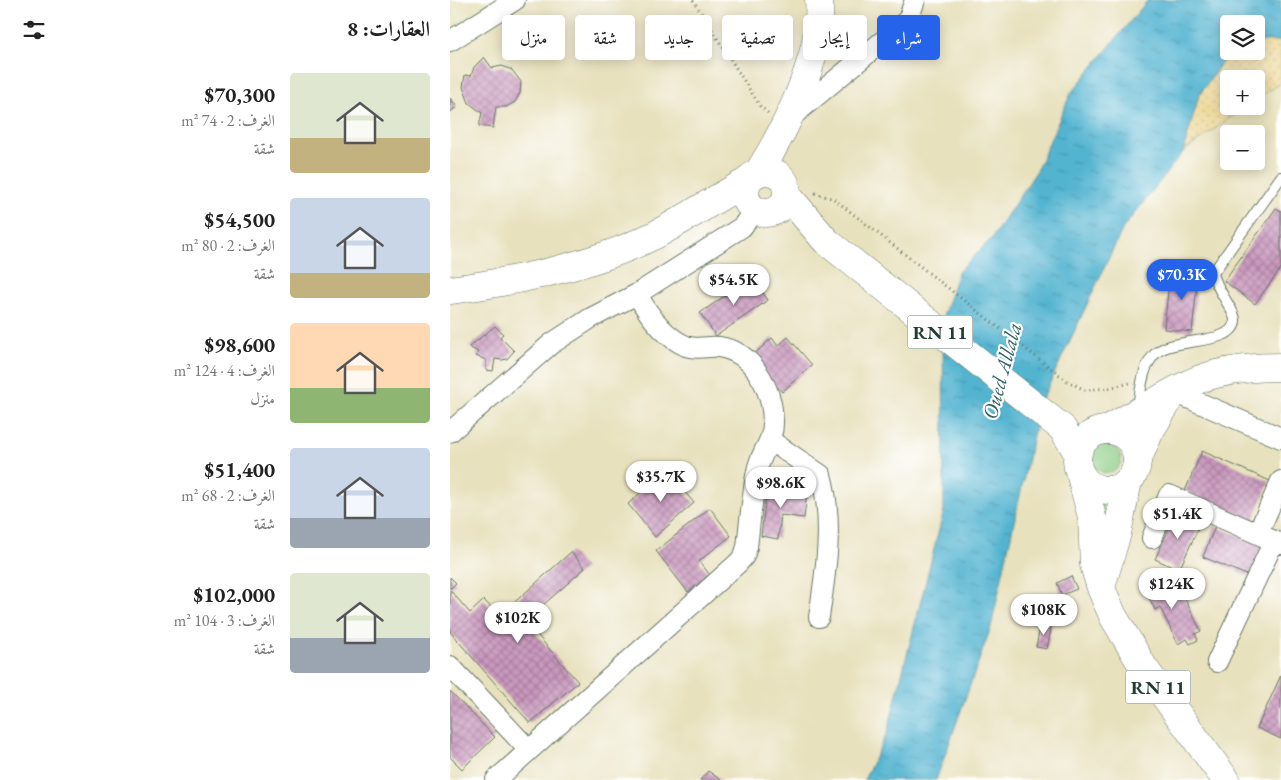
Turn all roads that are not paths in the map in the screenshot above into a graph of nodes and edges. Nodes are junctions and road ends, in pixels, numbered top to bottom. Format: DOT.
graph roads {
  1 [pos="515,0"];
  2 [pos="819,0"];
  3 [pos="915,0"];
  4 [pos="450,41"];
  5 [pos="787,120"];
  6 [pos="1281,177"];
  7 [pos="786,190"];
  8 [pos="755,197"];
  9 [pos="826,241"];
  10 [pos="450,290"];
  11 [pos="637,294"];
  12 [pos="1281,368"];
  13 [pos="1174,392"];
  14 [pos="1137,414"];
  15 [pos="1054,422"];
  16 [pos="1102,431"];
  17 [pos="450,432"];
  18 [pos="1281,438"];
  19 [pos="771,441"];
  20 [pos="1079,464"];
  21 [pos="1133,471"];
  22 [pos="1281,481"];
  23 [pos="1152,538"];
  24 [pos="1271,540"];
  25 [pos="1101,588"];
  26 [pos="819,617"];
  27 [pos="1217,662"];
  28 [pos="450,666"];
  29 [pos="529,750"];
  30 [pos="496,780"];
  31 [pos="1226,780"];
  1 -- 4 [label="street"];
  2 -- 5 [label="main road"];
  3 -- 5 [label="street"];
  5 -- 7 [label="main road"];
  5 -- 8 [label="main road"];
  6 -- 14 [label="lane"];
  7 -- 8 [label="main road"];
  7 -- 8 [label="main road"];
  7 -- 9 [label="main road"];
  8 -- 9 [label="main road, RN 11"];
  8 -- 10 [label="main road"];
  8 -- 11 [label="street"];
  9 -- 15 [label="main road, RN 11"];
  11 -- 17 [label="street"];
  11 -- 19 [label="street"];
  12 -- 13 [label="main road"];
  13 -- 14 [label="main road"];
  13 -- 18 [label="street"];
  13 -- 21 [label="main road"];
  14 -- 16 [label="main road"];
  15 -- 16 [label="main road"];
  15 -- 20 [label="main road, RN 11"];
  16 -- 20 [label="main road"];
  16 -- 21 [label="main road"];
  19 -- 26 [label="street"];
  19 -- 29 [label="street"];
  20 -- 21 [label="main road"];
  20 -- 25 [label="main road, RN 11"];
  21 -- 25 [label="main road"];
  22 -- 24 [label="street"];
  23 -- 24 [label="street"];
  24 -- 27 [label="street"];
  25 -- 31 [label="main road, RN 11"];
  28 -- 29 [label="street"];
  29 -- 30 [label="street"];
}
